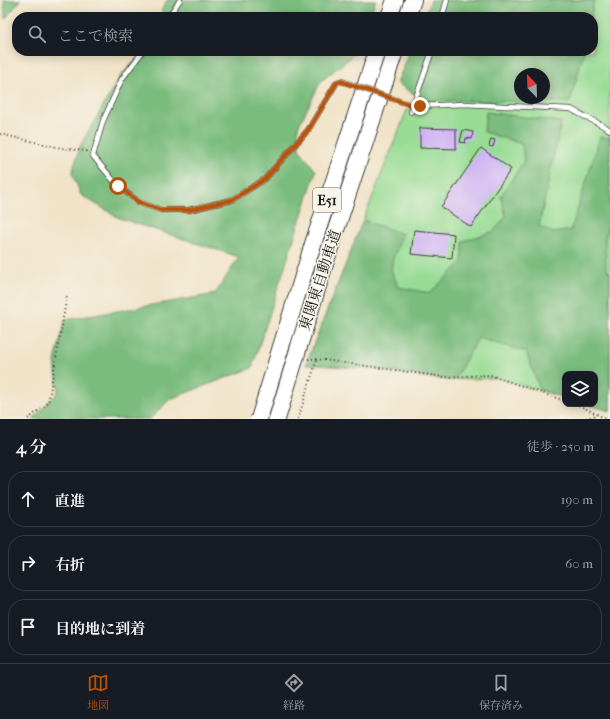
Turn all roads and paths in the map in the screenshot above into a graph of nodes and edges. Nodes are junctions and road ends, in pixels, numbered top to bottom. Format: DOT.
graph roads {
  1 [pos="180,0"];
  2 [pos="395,0"];
  3 [pos="413,0"];
  4 [pos="447,0"];
  5 [pos="172,12"];
  6 [pos="391,12"];
  7 [pos="409,12"];
  8 [pos="443,12"];
  9 [pos="139,56"];
  10 [pos="375,56"];
  11 [pos="393,56"];
  12 [pos="430,56"];
  13 [pos="414,105"];
  14 [pos="411,112"];
  15 [pos="610,130"];
  16 [pos="0,134"];
  17 [pos="94,152"];
  18 [pos="67,296"];
  19 [pos="317,359"];
  20 [pos="302,360"];
  21 [pos="562,400"];
  22 [pos="582,407"];
  23 [pos="598,415"];
  24 [pos="28,419"];
  25 [pos="259,419"];
  26 [pos="276,419"];
  27 [pos="298,419"];
  28 [pos="582,419"];
  29 [pos="606,419"];
  1 -- 5 [label="lane"];
  2 -- 6 [label="highway"];
  3 -- 7 [label="highway"];
  4 -- 8 [label="lane"];
  9 -- 17 [label="lane"];
  10 -- 25 [label="highway, 東関東自動車道 / E51, bridge"];
  11 -- 26 [label="highway, 東関東自動車道 / E51, bridge"];
  12 -- 13 [label="lane"];
  13 -- 14 [label="lane"];
  13 -- 15 [label="lane"];
  13 -- 17 [label="lane, bridge"];
  16 -- 17 [label="path"];
  18 -- 24 [label="path"];
  19 -- 20 [label="path"];
  19 -- 21 [label="path"];
  19 -- 27 [label="path"];
  22 -- 23 [label="path"];
  23 -- 28 [label="path"];
  23 -- 29 [label="path"];
}
